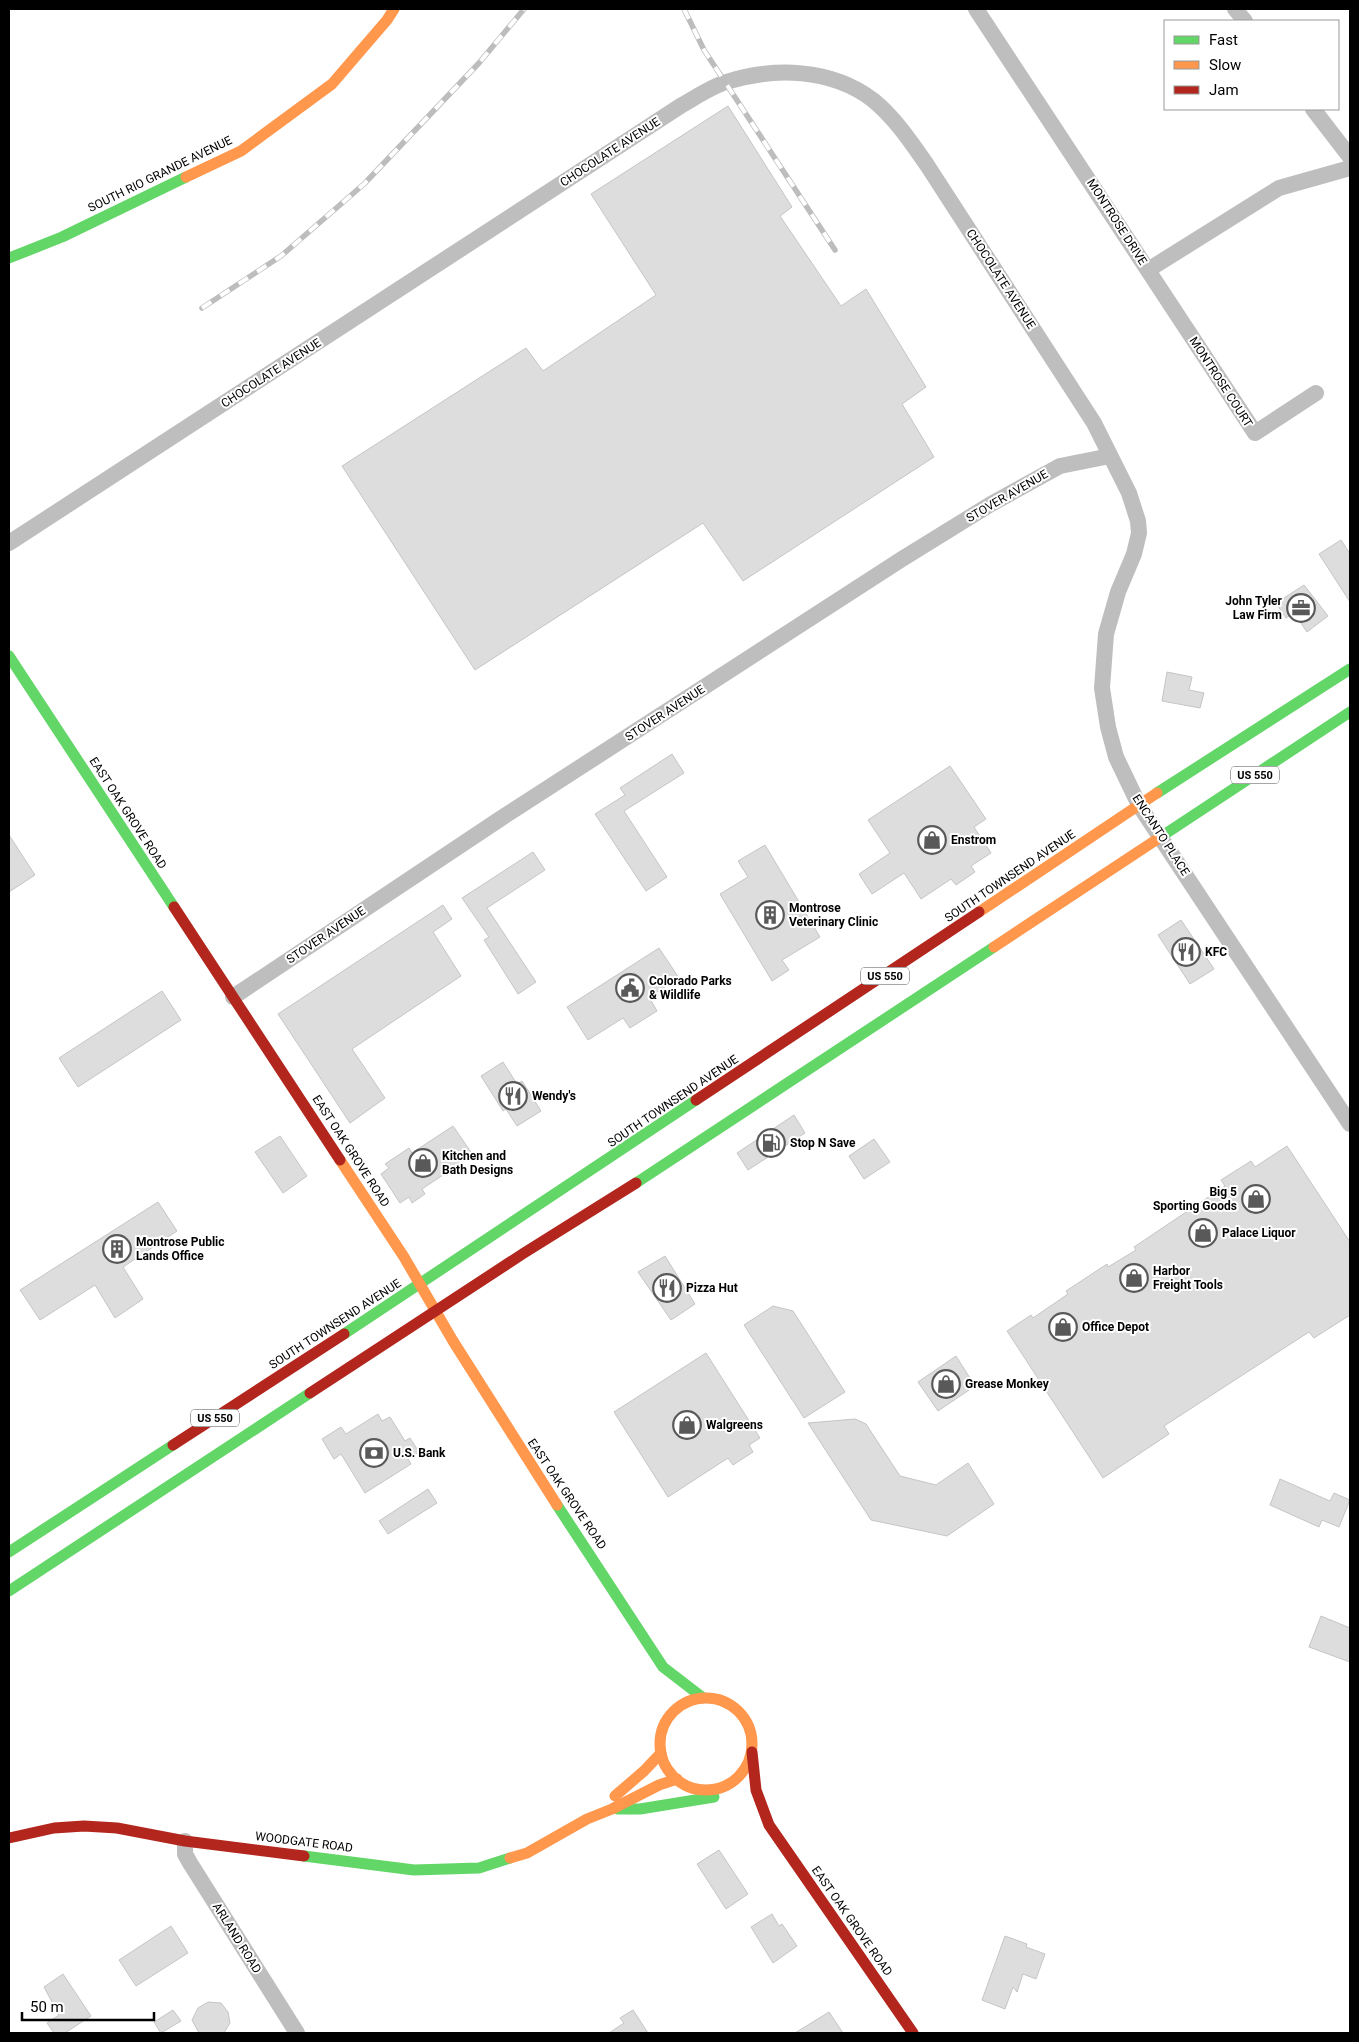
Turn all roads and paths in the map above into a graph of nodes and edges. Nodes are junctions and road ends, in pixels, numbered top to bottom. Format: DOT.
graph roads {
  1 [pos="394,9"];
  2 [pos="976,9"];
  3 [pos="1235,9"];
  4 [pos="1243,20"];
  5 [pos="1314,110"];
  6 [pos="1350,157"];
  7 [pos="1350,168"];
  8 [pos="9,258"];
  9 [pos="1148,270"];
  10 [pos="1316,393"];
  11 [pos="1110,456"];
  12 [pos="9,543"];
  13 [pos="9,656"];
  14 [pos="1350,669"];
  15 [pos="1350,712"];
  16 [pos="1139,805"];
  17 [pos="1161,838"];
  18 [pos="233,997"];
  19 [pos="1350,1124"];
  20 [pos="420,1285"];
  21 [pos="436,1311"];
  22 [pos="9,1552"];
  23 [pos="9,1592"];
  24 [pos="663,1667"];
  25 [pos="702,1697"];
  26 [pos="668,1717"];
  27 [pos="752,1752"];
  28 [pos="661,1753"];
  29 [pos="677,1779"];
  30 [pos="726,1794"];
  31 [pos="612,1809"];
  32 [pos="755,1814"];
  33 [pos="587,1819"];
  34 [pos="769,1826"];
  35 [pos="9,1838"];
  36 [pos="185,1841"];
  37 [pos="297,2033"];
  38 [pos="913,2033"];
  1 -- 8 [label="main road, SOUTH RIO GRANDE AVENUE"];
  2 -- 9 [label="street, MONTROSE DRIVE"];
  3 -- 4 [label="street"];
  5 -- 6 [label="street"];
  7 -- 9 [label="street, MONTROSE DRIVE"];
  9 -- 10 [label="street, MONTROSE COURT"];
  11 -- 12 [label="street, CHOCOLATE AVENUE"];
  11 -- 16 [label="street, ENCANTO PLACE"];
  11 -- 18 [label="street, STOVER AVENUE"];
  13 -- 18 [label="main road, EAST OAK GROVE ROAD"];
  14 -- 16 [label="main road, SOUTH TOWNSEND AVENUE / US 550"];
  15 -- 17 [label="main road, US 550"];
  16 -- 17 [label="street, ENCANTO PLACE"];
  16 -- 20 [label="main road, SOUTH TOWNSEND AVENUE / US 550"];
  17 -- 19 [label="street, ENCANTO PLACE"];
  17 -- 21 [label="main road, US 550"];
  18 -- 20 [label="main road, EAST OAK GROVE ROAD"];
  20 -- 21 [label="main road, EAST OAK GROVE ROAD"];
  20 -- 22 [label="main road, SOUTH TOWNSEND AVENUE / US 550"];
  21 -- 23 [label="main road, US 550"];
  21 -- 24 [label="main road, EAST OAK GROVE ROAD"];
  24 -- 25 [label="main road, EAST OAK GROVE ROAD"];
  24 -- 26 [label="main road, EAST OAK GROVE ROAD"];
  25 -- 26 [label="main road"];
  25 -- 27 [label="main road"];
  26 -- 28 [label="main road"];
  27 -- 30 [label="main road"];
  27 -- 34 [label="main road, EAST OAK GROVE ROAD"];
  28 -- 29 [label="main road"];
  28 -- 33 [label="main road, WOODGATE ROAD"];
  29 -- 30 [label="main road"];
  29 -- 31 [label="main road, WOODGATE ROAD"];
  30 -- 31 [label="main road, WOODGATE ROAD"];
  31 -- 33 [label="main road, WOODGATE ROAD"];
  32 -- 34 [label="main road, EAST OAK GROVE ROAD"];
  33 -- 36 [label="main road, WOODGATE ROAD"];
  34 -- 38 [label="main road, EAST OAK GROVE ROAD"];
  35 -- 36 [label="main road, WOODGATE ROAD"];
  36 -- 37 [label="street, ARLAND ROAD"];
}
